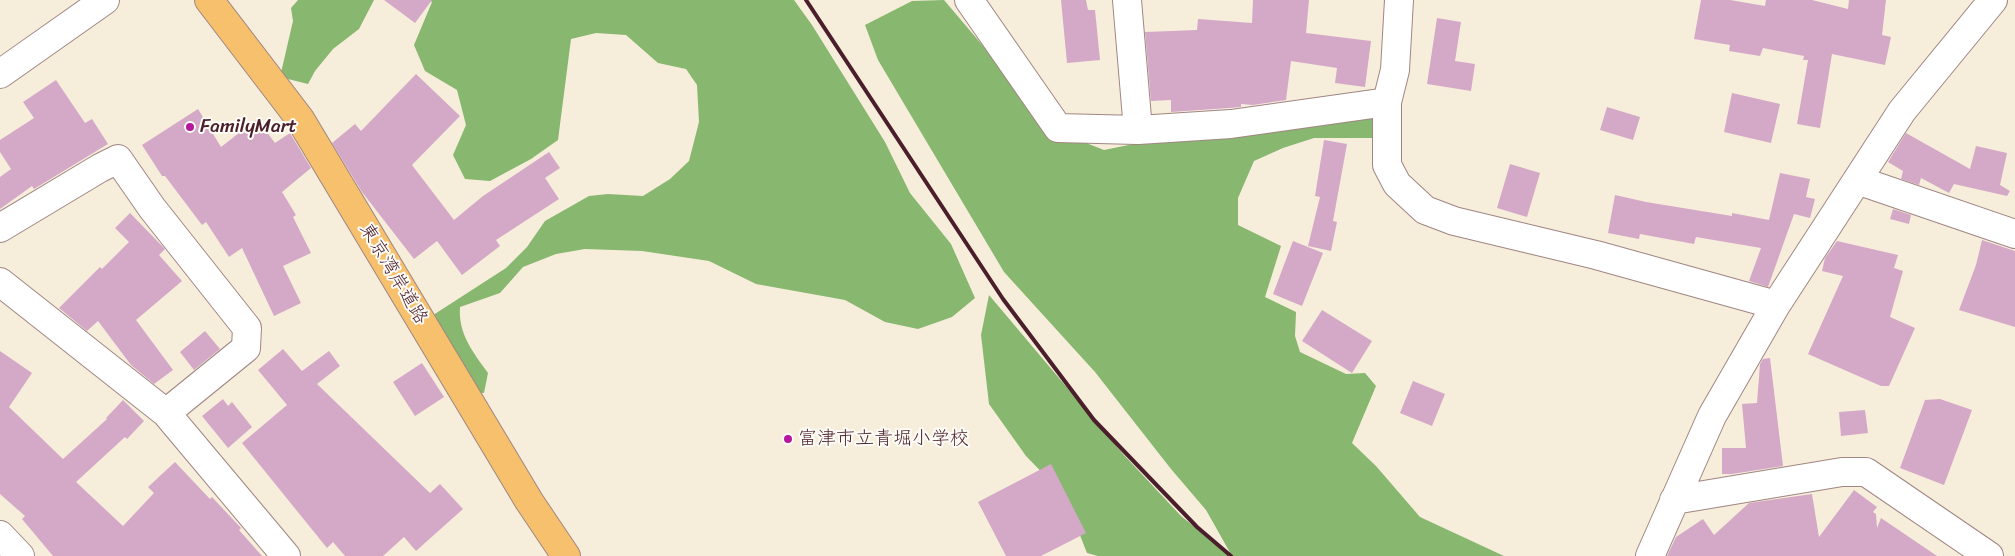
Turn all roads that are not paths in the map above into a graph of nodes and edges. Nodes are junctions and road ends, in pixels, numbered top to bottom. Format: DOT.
graph roads {
  1 [pos="105,0"];
  2 [pos="210,0"];
  3 [pos="969,0"];
  4 [pos="1127,0"];
  5 [pos="1399,0"];
  6 [pos="1993,0"];
  7 [pos="0,74"];
  8 [pos="1387,102"];
  9 [pos="1138,130"];
  10 [pos="1857,180"];
  11 [pos="0,228"];
  12 [pos="2015,234"];
  13 [pos="0,282"];
  14 [pos="1776,305"];
  15 [pos="166,412"];
  16 [pos="1674,500"];
  17 [pos="0,535"];
  18 [pos="1984,554"];
  19 [pos="20,556"];
  20 [pos="286,556"];
  21 [pos="566,556"];
  22 [pos="1650,556"];
  1 -- 7 [label="street"];
  2 -- 21 [label="highway, 東京湾岸道路"];
  3 -- 9 [label="street"];
  4 -- 9 [label="street"];
  5 -- 8 [label="street"];
  6 -- 10 [label="street"];
  8 -- 9 [label="street"];
  8 -- 14 [label="street"];
  10 -- 12 [label="street"];
  10 -- 14 [label="street"];
  11 -- 15 [label="street"];
  13 -- 15 [label="street"];
  14 -- 16 [label="street"];
  15 -- 20 [label="street"];
  16 -- 18 [label="street"];
  16 -- 22 [label="street"];
  17 -- 19 [label="street"];
}
